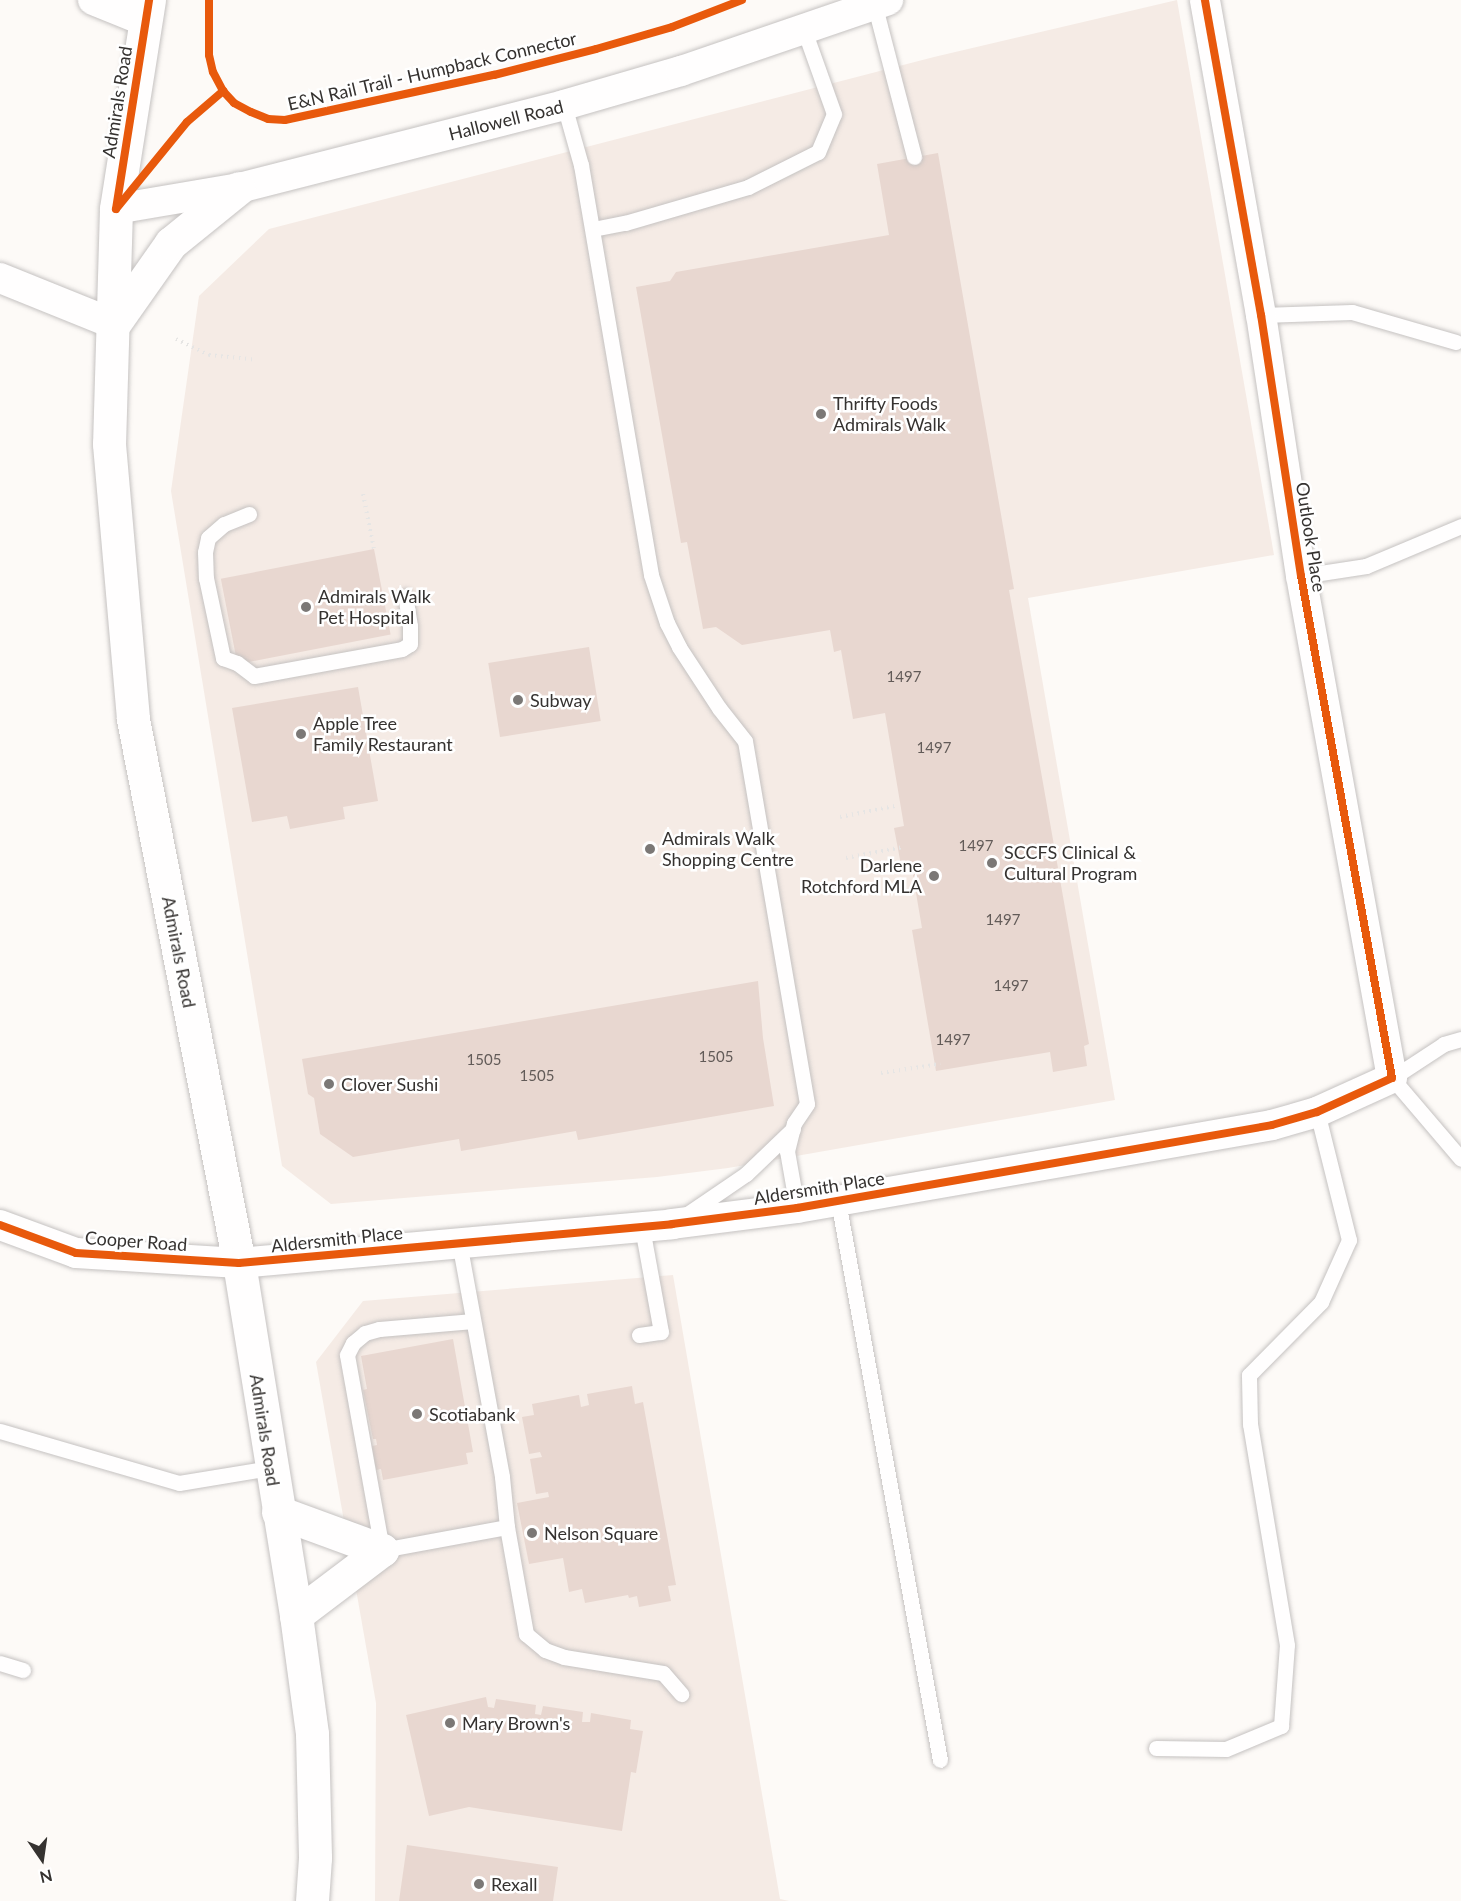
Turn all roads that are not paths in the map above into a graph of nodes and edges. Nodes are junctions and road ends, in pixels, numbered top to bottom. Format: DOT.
graph roads {
  1 [pos="93,0"];
  2 [pos="1205,0"];
  3 [pos="881,2"];
  4 [pos="147,11"];
  5 [pos="803,27"];
  6 [pos="564,105"];
  7 [pos="914,157"];
  8 [pos="239,188"];
  9 [pos="116,209"];
  10 [pos="593,229"];
  11 [pos="0,278"];
  12 [pos="1261,315"];
  13 [pos="114,324"];
  14 [pos="1456,342"];
  15 [pos="249,514"];
  16 [pos="1461,526"];
  17 [pos="1301,576"];
  18 [pos="405,596"];
  19 [pos="1461,1040"];
  20 [pos="1392,1078"];
  21 [pos="1317,1112"];
  22 [pos="793,1129"];
  23 [pos="1461,1159"];
  24 [pos="838,1201"];
  25 [pos="797,1208"];
  26 [pos="672,1224"];
  27 [pos="0,1225"];
  28 [pos="642,1227"];
  29 [pos="459,1242"];
  30 [pos="239,1263"];
  31 [pos="473,1321"];
  32 [pos="639,1335"];
  33 [pos="0,1431"];
  34 [pos="271,1468"];
  35 [pos="278,1512"];
  36 [pos="507,1527"];
  37 [pos="382,1550"];
  38 [pos="296,1615"];
  39 [pos="0,1663"];
  40 [pos="23,1670"];
  41 [pos="681,1694"];
  42 [pos="1156,1748"];
  43 [pos="940,1760"];
  44 [pos="312,1901"];
  1 -- 4 [label="street"];
  2 -- 12 [label="street, Outlook Place"];
  3 -- 5 [label="street, Hallowell Road"];
  3 -- 7 [label="lane"];
  4 -- 9 [label="main road, Admirals Road"];
  5 -- 6 [label="street, Hallowell Road"];
  5 -- 10 [label="lane"];
  6 -- 8 [label="street, Hallowell Road"];
  6 -- 10 [label="lane"];
  8 -- 9 [label="street, Hallowell Road"];
  8 -- 13 [label="main road"];
  9 -- 13 [label="main road, Admirals Road"];
  10 -- 22 [label="lane"];
  11 -- 13 [label="street"];
  12 -- 14 [label="lane"];
  12 -- 17 [label="street, Outlook Place"];
  13 -- 30 [label="main road, Admirals Road"];
  15 -- 18 [label="lane"];
  16 -- 17 [label="lane"];
  17 -- 20 [label="street, Outlook Place"];
  19 -- 20 [label="lane"];
  20 -- 21 [label="street, Aldersmith Place"];
  20 -- 23 [label="lane"];
  21 -- 24 [label="street, Aldersmith Place"];
  21 -- 42 [label="lane"];
  22 -- 25 [label="lane"];
  22 -- 26 [label="lane"];
  24 -- 25 [label="street, Aldersmith Place"];
  24 -- 43 [label="lane"];
  25 -- 26 [label="street, Aldersmith Place"];
  26 -- 28 [label="street, Aldersmith Place"];
  27 -- 30 [label="street, Cooper Road"];
  28 -- 29 [label="street, Aldersmith Place"];
  28 -- 32 [label="lane"];
  29 -- 30 [label="street, Aldersmith Place"];
  29 -- 31 [label="lane"];
  30 -- 34 [label="main road, Admirals Road"];
  31 -- 36 [label="lane"];
  31 -- 37 [label="lane"];
  33 -- 34 [label="lane"];
  34 -- 35 [label="main road, Admirals Road"];
  35 -- 37 [label="main road"];
  35 -- 38 [label="main road, Admirals Road"];
  36 -- 37 [label="lane"];
  36 -- 41 [label="lane"];
  37 -- 38 [label="main road"];
  38 -- 44 [label="main road, Admirals Road"];
  39 -- 40 [label="lane"];
}
